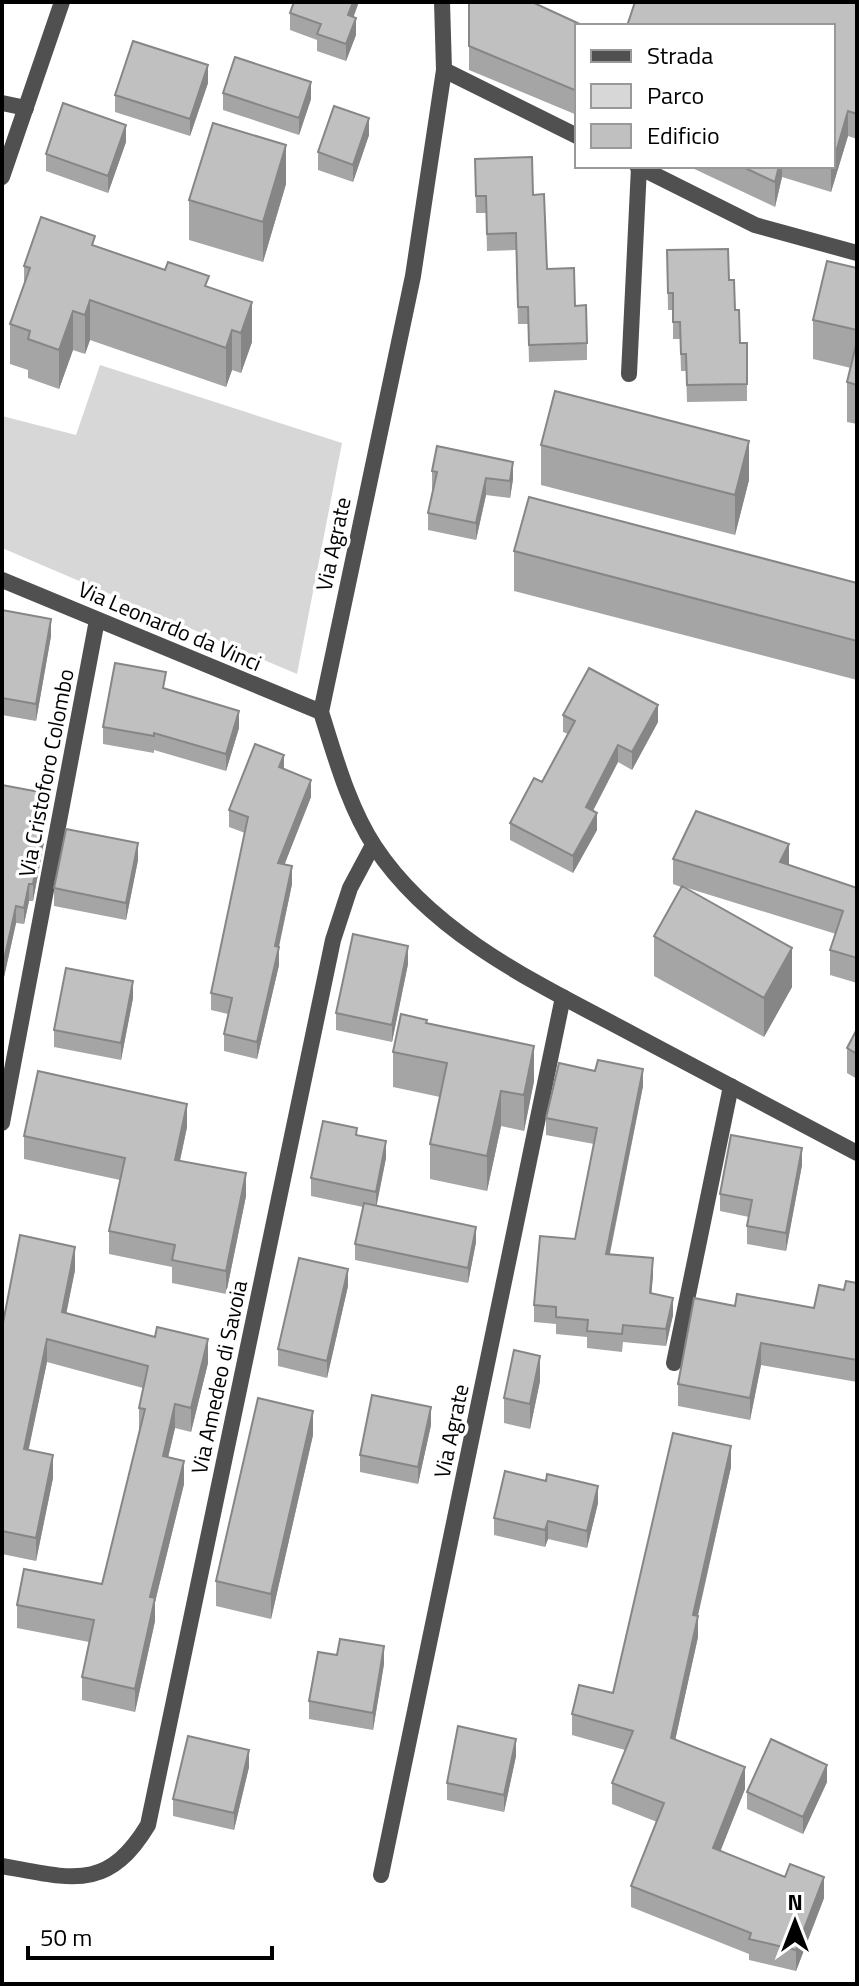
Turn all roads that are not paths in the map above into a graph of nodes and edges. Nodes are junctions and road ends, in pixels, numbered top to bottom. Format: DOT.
graph roads {
  1 [pos="62,2"];
  2 [pos="442,2"];
  3 [pos="444,70"];
  4 [pos="2,103"];
  5 [pos="26,108"];
  6 [pos="575,135"];
  7 [pos="638,168"];
  8 [pos="642,168"];
  9 [pos="2,177"];
  10 [pos="857,253"];
  11 [pos="629,374"];
  12 [pos="2,580"];
  13 [pos="97,620"];
  14 [pos="321,712"];
  15 [pos="373,845"];
  16 [pos="563,997"];
  17 [pos="731,1086"];
  18 [pos="2,1123"];
  19 [pos="857,1153"];
  20 [pos="674,1363"];
  21 [pos="2,1866"];
  22 [pos="381,1875"];
  1 -- 5 [label="street"];
  2 -- 3 [label="street, Via Agrate"];
  3 -- 6 [label="street"];
  3 -- 14 [label="street, Via Agrate"];
  4 -- 5 [label="street"];
  5 -- 9 [label="street"];
  7 -- 11 [label="street"];
  8 -- 10 [label="street"];
  12 -- 13 [label="street, Via Leonardo da Vinci"];
  13 -- 14 [label="street, Via Leonardo da Vinci"];
  13 -- 18 [label="street, Via Cristoforo Colombo"];
  14 -- 15 [label="street"];
  15 -- 16 [label="street"];
  15 -- 21 [label="street, Via Amedeo di Savoia"];
  16 -- 17 [label="street"];
  16 -- 22 [label="street, Via Agrate"];
  17 -- 19 [label="street"];
  17 -- 20 [label="street"];
}
